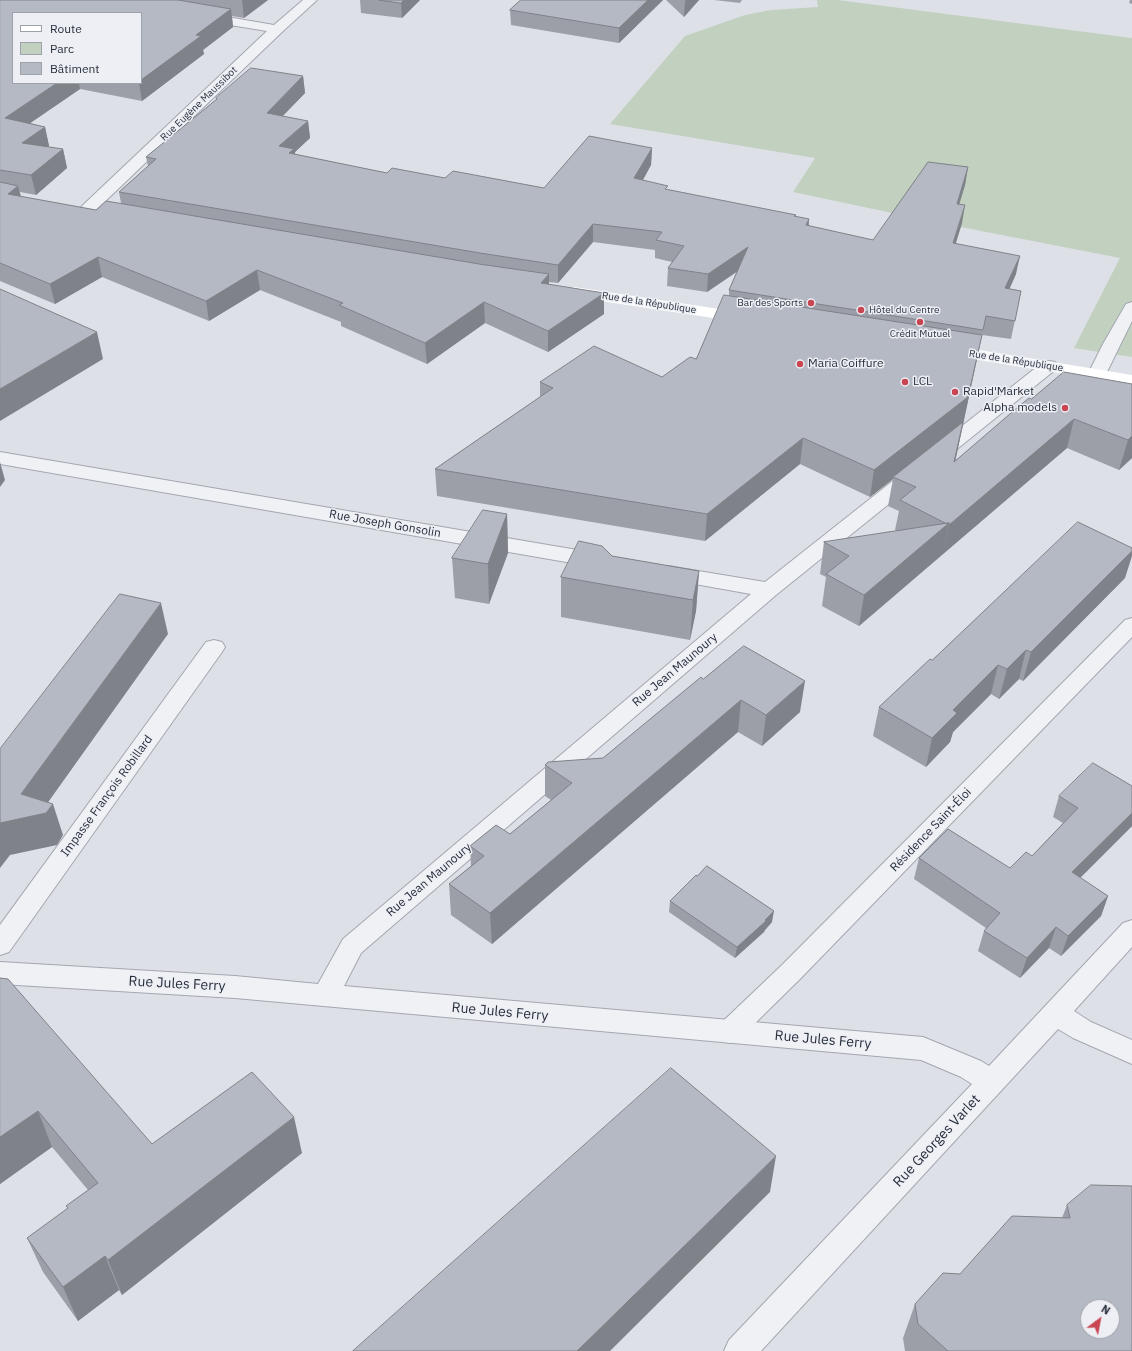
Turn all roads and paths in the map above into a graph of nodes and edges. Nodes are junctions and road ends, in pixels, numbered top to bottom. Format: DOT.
graph roads {
  1 [pos="311,0"];
  2 [pos="193,15"];
  3 [pos="277,30"];
  4 [pos="81,208"];
  5 [pos="110,213"];
  6 [pos="558,290"];
  7 [pos="1132,307"];
  8 [pos="762,320"];
  9 [pos="933,347"];
  10 [pos="1049,366"];
  11 [pos="1097,374"];
  12 [pos="1132,380"];
  13 [pos="0,458"];
  14 [pos="620,565"];
  15 [pos="652,570"];
  16 [pos="769,590"];
  17 [pos="1132,625"];
  18 [pos="214,647"];
  19 [pos="1132,930"];
  20 [pos="0,945"];
  21 [pos="0,973"];
  22 [pos="325,996"];
  23 [pos="1055,1014"];
  24 [pos="729,1032"];
  25 [pos="1132,1052"];
  26 [pos="992,1082"];
  27 [pos="740,1351"];
  1 -- 3 [label="street, Rue Eugène Maussibot"];
  2 -- 3 [label="street"];
  3 -- 4 [label="street, Rue Eugène Maussibot"];
  4 -- 5 [label="main road"];
  6 -- 8 [label="main road, Rue de la République"];
  7 -- 11 [label="lane"];
  9 -- 10 [label="main road, Rue de la République"];
  10 -- 11 [label="main road, Rue de la République"];
  10 -- 16 [label="street, Rue Jean Maunoury"];
  11 -- 12 [label="main road, Rue de la République"];
  13 -- 14 [label="street, Rue Joseph Gonsolin"];
  15 -- 16 [label="street"];
  16 -- 22 [label="street, Rue Jean Maunoury"];
  17 -- 24 [label="lane, Résidence Saint-Éloi"];
  18 -- 20 [label="street, Impasse François Robillard"];
  19 -- 23 [label="street, Rue Georges Varlet"];
  21 -- 22 [label="street, Rue Jules Ferry"];
  22 -- 24 [label="street, Rue Jules Ferry"];
  23 -- 25 [label="street"];
  23 -- 26 [label="street, Rue Georges Varlet"];
  24 -- 26 [label="street, Rue Jules Ferry"];
  26 -- 27 [label="street, Rue Georges Varlet"];
}
